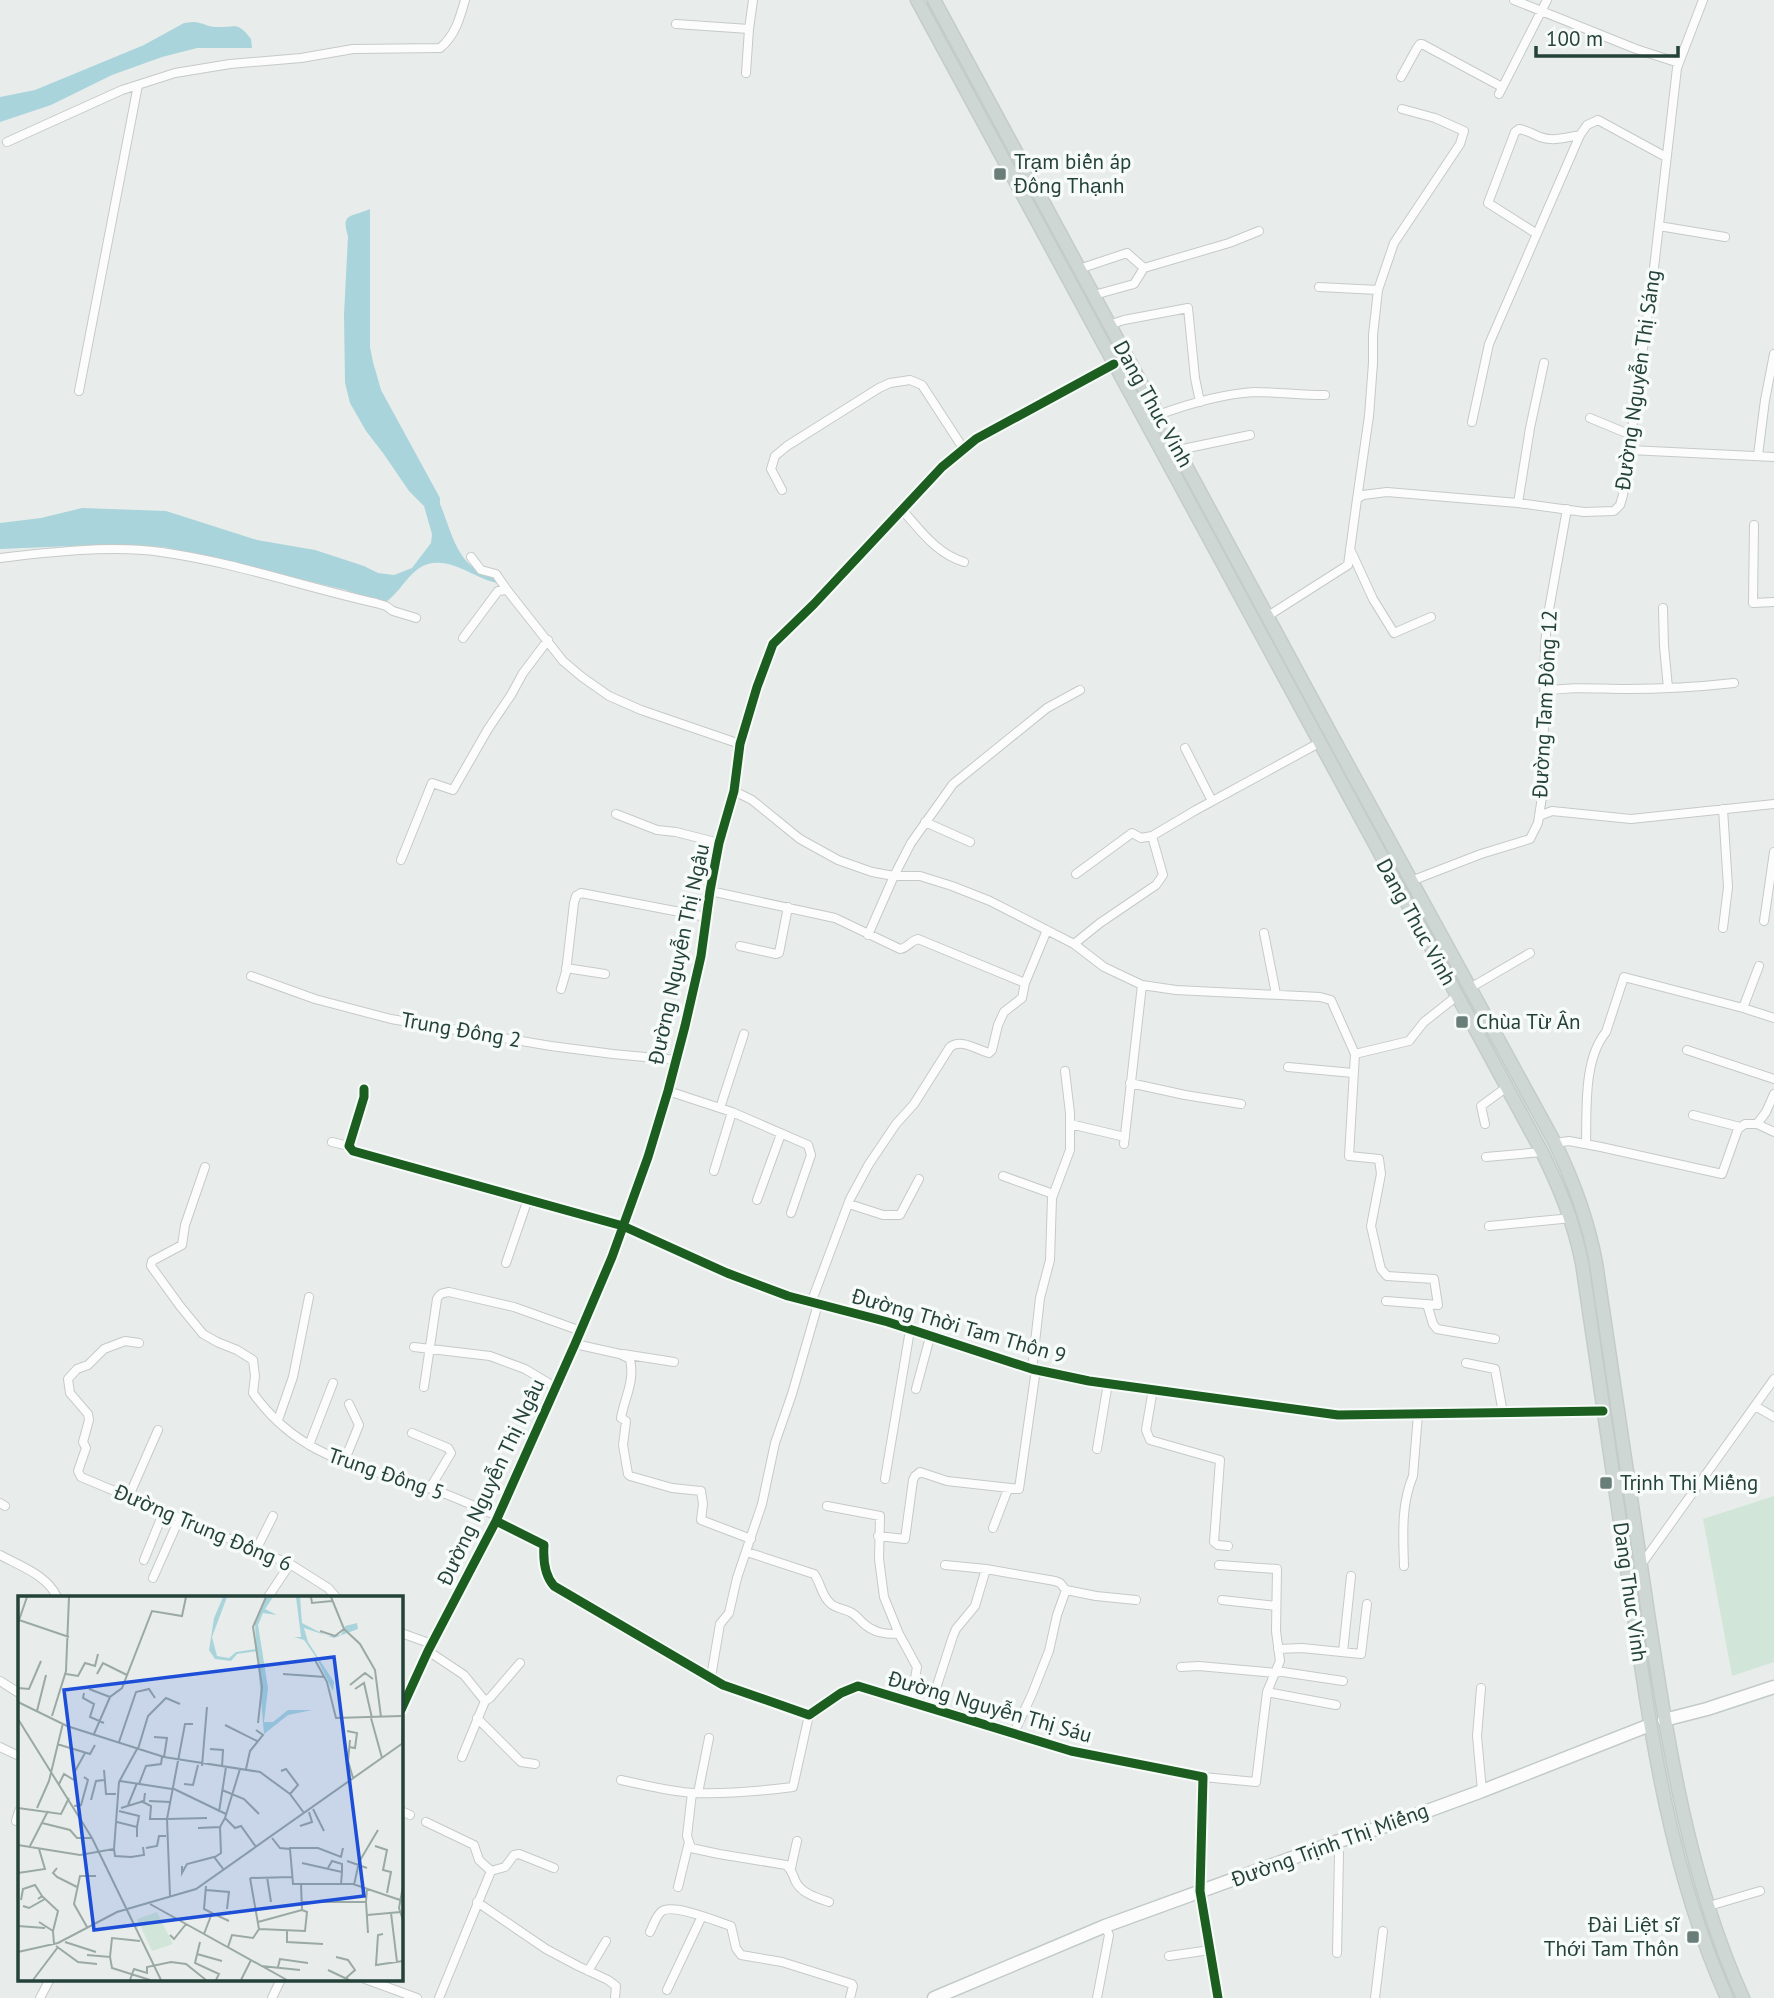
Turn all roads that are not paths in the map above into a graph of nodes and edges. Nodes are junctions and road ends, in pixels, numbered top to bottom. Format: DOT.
graph roads {
  1 [pos="465,0"];
  2 [pos="753,0"];
  3 [pos="917,0"];
  4 [pos="934,0"];
  5 [pos="1514,0"];
  6 [pos="1547,0"];
  7 [pos="1703,0"];
  8 [pos="1543,11"];
  9 [pos="676,24"];
  10 [pos="749,29"];
  11 [pos="1679,63"];
  12 [pos="746,73"];
  13 [pos="1401,77"];
  14 [pos="138,85"];
  15 [pos="1402,109"];
  16 [pos="1580,135"];
  17 [pos="7,142"];
  18 [pos="1666,157"];
  19 [pos="1659,226"];
  20 [pos="1259,231"];
  21 [pos="1537,234"];
  22 [pos="1725,237"];
  23 [pos="1144,268"];
  24 [pos="1079,269"];
  25 [pos="1319,287"];
  26 [pos="1378,290"];
  27 [pos="1094,295"];
  28 [pos="1110,325"];
  29 [pos="1774,354"];
  30 [pos="1127,357"];
  31 [pos="1544,363"];
  32 [pos="1114,364"];
  33 [pos="79,391"];
  34 [pos="1325,395"];
  35 [pos="1770,401"];
  36 [pos="1200,402"];
  37 [pos="1158,415"];
  38 [pos="1590,418"];
  39 [pos="1472,422"];
  40 [pos="1250,435"];
  41 [pos="1632,435"];
  42 [pos="963,448"];
  43 [pos="1178,450"];
  44 [pos="1630,450"];
  45 [pos="1758,455"];
  46 [pos="1774,457"];
  47 [pos="782,490"];
  48 [pos="1357,499"];
  49 [pos="1518,503"];
  50 [pos="1567,509"];
  51 [pos="902,511"];
  52 [pos="1754,525"];
  53 [pos="1350,549"];
  54 [pos="471,557"];
  55 [pos="0,558"];
  56 [pos="964,562"];
  57 [pos="507,590"];
  58 [pos="1774,602"];
  59 [pos="1662,608"];
  60 [pos="1268,616"];
  61 [pos="1431,617"];
  62 [pos="416,618"];
  63 [pos="463,638"];
  64 [pos="548,640"];
  65 [pos="1734,683"];
  66 [pos="1668,688"];
  67 [pos="1080,690"];
  68 [pos="1545,691"];
  69 [pos="1319,743"];
  70 [pos="740,744"];
  71 [pos="1185,748"];
  72 [pos="734,791"];
  73 [pos="1212,801"];
  74 [pos="1774,804"];
  75 [pos="1723,809"];
  76 [pos="616,814"];
  77 [pos="1539,816"];
  78 [pos="925,822"];
  79 [pos="1153,836"];
  80 [pos="970,842"];
  81 [pos="719,843"];
  82 [pos="1774,852"];
  83 [pos="401,860"];
  84 [pos="1076,874"];
  85 [pos="894,876"];
  86 [pos="1411,881"];
  87 [pos="710,891"];
  88 [pos="788,907"];
  89 [pos="706,917"];
  90 [pos="1764,922"];
  91 [pos="1723,928"];
  92 [pos="1047,930"];
  93 [pos="1264,933"];
  94 [pos="868,934"];
  95 [pos="1074,944"];
  96 [pos="740,946"];
  97 [pos="1530,953"];
  98 [pos="1759,966"];
  99 [pos="566,968"];
  100 [pos="604,974"];
  101 [pos="251,976"];
  102 [pos="1025,983"];
  103 [pos="1142,985"];
  104 [pos="1470,988"];
  105 [pos="561,989"];
  106 [pos="1276,994"];
  107 [pos="1457,996"];
  108 [pos="1743,1008"];
  109 [pos="1774,1018"];
  110 [pos="744,1034"];
  111 [pos="1687,1051"];
  112 [pos="1355,1054"];
  113 [pos="677,1060"];
  114 [pos="1289,1067"];
  115 [pos="1065,1070"];
  116 [pos="1353,1073"];
  117 [pos="1774,1079"];
  118 [pos="1130,1083"];
  119 [pos="1507,1087"];
  120 [pos="365,1089"];
  121 [pos="668,1091"];
  122 [pos="1774,1094"];
  123 [pos="1241,1104"];
  124 [pos="720,1108"];
  125 [pos="732,1112"];
  126 [pos="1693,1115"];
  127 [pos="1070,1124"];
  128 [pos="1757,1124"];
  129 [pos="1485,1125"];
  130 [pos="1740,1127"];
  131 [pos="1774,1132"];
  132 [pos="781,1133"];
  133 [pos="332,1142"];
  134 [pos="1555,1143"];
  135 [pos="1586,1144"];
  136 [pos="349,1146"];
  137 [pos="1542,1152"];
  138 [pos="1486,1157"];
  139 [pos="205,1167"];
  140 [pos="714,1171"];
  141 [pos="1003,1176"];
  142 [pos="919,1179"];
  143 [pos="1053,1194"];
  144 [pos="528,1199"];
  145 [pos="757,1200"];
  146 [pos="849,1204"];
  147 [pos="791,1213"];
  148 [pos="1572,1218"];
  149 [pos="623,1226"];
  150 [pos="1489,1226"];
  151 [pos="506,1263"];
  152 [pos="309,1297"];
  153 [pos="1386,1301"];
  154 [pos="815,1304"];
  155 [pos="1427,1304"];
  156 [pos="910,1329"];
  157 [pos="581,1331"];
  158 [pos="930,1337"];
  159 [pos="1495,1339"];
  160 [pos="139,1343"];
  161 [pos="575,1344"];
  162 [pos="414,1347"];
  163 [pos="431,1348"];
  164 [pos="620,1354"];
  165 [pos="674,1362"];
  166 [pos="1466,1363"];
  167 [pos="1034,1369"];
  168 [pos="1774,1379"];
  169 [pos="332,1382"];
  170 [pos="1108,1383"];
  171 [pos="424,1387"];
  172 [pos="555,1387"];
  173 [pos="916,1389"];
  174 [pos="1153,1390"];
  175 [pos="349,1404"];
  176 [pos="1755,1406"];
  177 [pos="1603,1411"];
  178 [pos="1503,1413"];
  179 [pos="1418,1414"];
  180 [pos="1774,1417"];
  181 [pos="278,1420"];
  182 [pos="158,1430"];
  183 [pos="412,1433"];
  184 [pos="309,1445"];
  185 [pos="1097,1449"];
  186 [pos="344,1462"];
  187 [pos="885,1479"];
  188 [pos="430,1488"];
  189 [pos="1008,1489"];
  190 [pos="129,1496"];
  191 [pos="827,1506"];
  192 [pos="164,1511"];
  193 [pos="273,1516"];
  194 [pos="180,1517"];
  195 [pos="497,1519"];
  196 [pos="993,1528"];
  197 [pos="878,1536"];
  198 [pos="751,1539"];
  199 [pos="1228,1546"];
  200 [pos="256,1549"];
  201 [pos="747,1552"];
  202 [pos="0,1555"];
  203 [pos="144,1560"];
  204 [pos="290,1564"];
  205 [pos="945,1565"];
  206 [pos="1219,1565"];
  207 [pos="1641,1565"];
  208 [pos="1404,1566"];
  209 [pos="986,1569"];
  210 [pos="1351,1576"];
  211 [pos="153,1578"];
  212 [pos="1066,1590"];
  213 [pos="56,1596"];
  214 [pos="269,1596"];
  215 [pos="335,1596"];
  216 [pos="1136,1600"];
  217 [pos="1222,1600"];
  218 [pos="1367,1604"];
  219 [pos="1276,1606"];
  220 [pos="402,1634"];
  221 [pos="899,1634"];
  222 [pos="430,1648"];
  223 [pos="1278,1650"];
  224 [pos="1343,1652"];
  225 [pos="520,1663"];
  226 [pos="1181,1667"];
  227 [pos="1276,1672"];
  228 [pos="710,1677"];
  229 [pos="0,1681"];
  230 [pos="1343,1681"];
  231 [pos="1481,1688"];
  232 [pos="1774,1688"];
  233 [pos="18,1692"];
  234 [pos="1268,1692"];
  235 [pos="485,1701"];
  236 [pos="911,1702"];
  237 [pos="1336,1706"];
  238 [pos="930,1707"];
  239 [pos="402,1708"];
  240 [pos="809,1715"];
  241 [pos="477,1718"];
  242 [pos="1664,1720"];
  243 [pos="1650,1725"];
  244 [pos="1014,1733"];
  245 [pos="709,1738"];
  246 [pos="0,1747"];
  247 [pos="18,1756"];
  248 [pos="462,1758"];
  249 [pos="535,1764"];
  250 [pos="1203,1777"];
  251 [pos="621,1780"];
  252 [pos="1482,1791"];
  253 [pos="695,1793"];
  254 [pos="402,1811"];
  255 [pos="18,1814"];
  256 [pos="410,1815"];
  257 [pos="16,1821"];
  258 [pos="426,1822"];
  259 [pos="797,1841"];
  260 [pos="689,1842"];
  261 [pos="1336,1842"];
  262 [pos="554,1868"];
  263 [pos="791,1868"];
  264 [pos="491,1871"];
  265 [pos="678,1887"];
  266 [pos="1200,1891"];
  267 [pos="1760,1891"];
  268 [pos="477,1902"];
  269 [pos="829,1902"];
  270 [pos="1709,1906"];
  271 [pos="702,1916"];
  272 [pos="1105,1926"];
  273 [pos="1382,1931"];
  274 [pos="650,1932"];
  275 [pos="606,1941"];
  276 [pos="1210,1950"];
  277 [pos="1337,1953"];
  278 [pos="1169,1956"];
  279 [pos="589,1972"];
  280 [pos="49,1980"];
  281 [pos="281,1980"];
  282 [pos="368,1980"];
  283 [pos="667,1990"];
  284 [pos="40,1998"];
  285 [pos="272,1998"];
  286 [pos="417,1998"];
  287 [pos="439,1998"];
  288 [pos="615,1998"];
  289 [pos="850,1998"];
  290 [pos="934,1998"];
  291 [pos="1097,1998"];
  292 [pos="1218,1998"];
  293 [pos="1375,1998"];
  294 [pos="1727,1998"];
  295 [pos="1742,1998"];
  1 -- 14 [label="street"];
  2 -- 10 [label="street"];
  3 -- 32 [label="main road, Dang Thuc Vinh"];
  4 -- 24 [label="main road, Dang Thuc Vinh"];
  5 -- 8 [label="street"];
  6 -- 8 [label="street"];
  7 -- 11 [label="street, Đường Nguyễn Thị Sáng"];
  8 -- 11 [label="street"];
  8 -- 13 [label="street"];
  9 -- 10 [label="street"];
  10 -- 12 [label="street"];
  11 -- 18 [label="street, Đường Nguyễn Thị Sáng"];
  14 -- 17 [label="street"];
  14 -- 33 [label="street"];
  15 -- 26 [label="street"];
  16 -- 18 [label="street"];
  16 -- 21 [label="street"];
  16 -- 21 [label="street"];
  18 -- 19 [label="street, Đường Nguyễn Thị Sáng"];
  19 -- 22 [label="street"];
  19 -- 41 [label="street, Đường Nguyễn Thị Sáng"];
  20 -- 23 [label="street"];
  21 -- 39 [label="street"];
  23 -- 24 [label="street"];
  23 -- 27 [label="street"];
  24 -- 27 [label="main road, Dang Thuc Vinh"];
  25 -- 26 [label="street"];
  26 -- 48 [label="street"];
  27 -- 28 [label="main road, Dang Thuc Vinh"];
  28 -- 30 [label="main road, Dang Thuc Vinh"];
  28 -- 36 [label="street"];
  29 -- 35 [label="street"];
  30 -- 32 [label="main road"];
  30 -- 37 [label="main road, Dang Thuc Vinh"];
  31 -- 49 [label="street"];
  32 -- 42 [label="street, Đường Nguyễn Thị Ngâu"];
  32 -- 69 [label="main road, Dang Thuc Vinh"];
  34 -- 36 [label="street"];
  35 -- 45 [label="street"];
  36 -- 37 [label="street"];
  37 -- 43 [label="main road, Dang Thuc Vinh"];
  38 -- 41 [label="street"];
  40 -- 43 [label="street"];
  41 -- 44 [label="street, Đường Nguyễn Thị Sáng"];
  42 -- 47 [label="street"];
  42 -- 51 [label="street, Đường Nguyễn Thị Ngâu"];
  43 -- 60 [label="main road, Dang Thuc Vinh"];
  44 -- 45 [label="street"];
  44 -- 50 [label="street, Đường Nguyễn Thị Sáng"];
  45 -- 46 [label="street"];
  48 -- 49 [label="street, Đường Nguyễn Thị Sáng"];
  48 -- 53 [label="street"];
  49 -- 50 [label="street, Đường Nguyễn Thị Sáng"];
  50 -- 68 [label="street, Đường Tam Đông 12"];
  51 -- 56 [label="street"];
  51 -- 70 [label="street, Đường Nguyễn Thị Ngâu"];
  52 -- 58 [label="street"];
  53 -- 60 [label="street"];
  53 -- 61 [label="street"];
  54 -- 57 [label="street"];
  55 -- 62 [label="street"];
  57 -- 63 [label="street"];
  57 -- 64 [label="street"];
  59 -- 66 [label="street"];
  60 -- 86 [label="main road, Dang Thuc Vinh"];
  64 -- 70 [label="street"];
  64 -- 83 [label="street"];
  65 -- 66 [label="street"];
  66 -- 68 [label="street"];
  67 -- 78 [label="street"];
  68 -- 77 [label="street, Đường Tam Đông 12"];
  69 -- 73 [label="street"];
  69 -- 107 [label="main road, Dang Thuc Vinh"];
  70 -- 72 [label="street, Đường Nguyễn Thị Ngâu"];
  71 -- 73 [label="street"];
  72 -- 81 [label="street, Đường Nguyễn Thị Ngâu"];
  72 -- 85 [label="street"];
  73 -- 79 [label="street"];
  74 -- 75 [label="street"];
  75 -- 77 [label="street"];
  75 -- 91 [label="street"];
  76 -- 81 [label="street"];
  77 -- 86 [label="street"];
  78 -- 80 [label="street"];
  78 -- 85 [label="street"];
  79 -- 84 [label="street"];
  79 -- 95 [label="street"];
  81 -- 87 [label="street, Đường Nguyễn Thị Ngâu"];
  82 -- 90 [label="street"];
  85 -- 92 [label="street"];
  85 -- 94 [label="street"];
  86 -- 104 [label="main road, Dang Thuc Vinh"];
  87 -- 88 [label="street"];
  87 -- 89 [label="street, Đường Nguyễn Thị Ngâu"];
  88 -- 94 [label="street"];
  88 -- 96 [label="street"];
  89 -- 99 [label="street"];
  89 -- 113 [label="street, Đường Nguyễn Thị Ngâu"];
  92 -- 95 [label="street"];
  92 -- 102 [label="street"];
  93 -- 106 [label="street"];
  94 -- 102 [label="street"];
  95 -- 103 [label="street"];
  97 -- 104 [label="street"];
  98 -- 108 [label="street"];
  99 -- 100 [label="street"];
  99 -- 105 [label="street"];
  101 -- 113 [label="street, Trung Đông 2"];
  102 -- 146 [label="street"];
  103 -- 106 [label="street"];
  103 -- 118 [label="street"];
  104 -- 134 [label="main road, Dang Thuc Vinh"];
  106 -- 112 [label="street"];
  107 -- 112 [label="street"];
  107 -- 119 [label="main road, Dang Thuc Vinh"];
  108 -- 109 [label="street"];
  108 -- 135 [label="street"];
  110 -- 124 [label="street"];
  111 -- 117 [label="street"];
  112 -- 116 [label="street"];
  113 -- 121 [label="street, Đường Nguyễn Thị Ngâu"];
  114 -- 116 [label="street"];
  115 -- 127 [label="street"];
  116 -- 155 [label="street"];
  118 -- 123 [label="street"];
  118 -- 127 [label="street"];
  119 -- 129 [label="street"];
  119 -- 137 [label="main road, Dang Thuc Vinh"];
  120 -- 136 [label="street"];
  121 -- 124 [label="street"];
  121 -- 149 [label="street, Đường Nguyễn Thị Ngâu"];
  122 -- 128 [label="street"];
  124 -- 125 [label="street"];
  125 -- 132 [label="street"];
  125 -- 140 [label="street"];
  126 -- 130 [label="street"];
  127 -- 143 [label="street"];
  128 -- 130 [label="street"];
  128 -- 131 [label="street"];
  130 -- 135 [label="street"];
  132 -- 145 [label="street"];
  132 -- 147 [label="street"];
  133 -- 136 [label="street, Đường Thời Tam Thôn 9"];
  134 -- 135 [label="street"];
  134 -- 207 [label="main road, Dang Thuc Vinh"];
  136 -- 144 [label="street, Đường Thời Tam Thôn 9"];
  137 -- 138 [label="street"];
  137 -- 148 [label="main road, Dang Thuc Vinh"];
  139 -- 181 [label="street, Trung Đông 5"];
  141 -- 143 [label="street"];
  142 -- 146 [label="street"];
  143 -- 167 [label="street"];
  144 -- 149 [label="street, Đường Thời Tam Thôn 9"];
  144 -- 151 [label="street"];
  146 -- 154 [label="street"];
  148 -- 150 [label="street"];
  148 -- 177 [label="main road, Dang Thuc Vinh"];
  149 -- 154 [label="street, Đường Thời Tam Thôn 9"];
  149 -- 157 [label="street, Đường Nguyễn Thị Ngâu"];
  152 -- 181 [label="street"];
  153 -- 155 [label="street"];
  154 -- 156 [label="street, Đường Thời Tam Thôn 9"];
  154 -- 198 [label="street"];
  155 -- 159 [label="street"];
  156 -- 158 [label="street, Đường Thời Tam Thôn 9"];
  156 -- 187 [label="street"];
  157 -- 161 [label="street, Đường Nguyễn Thị Ngâu"];
  157 -- 163 [label="street"];
  158 -- 167 [label="street, Đường Thời Tam Thôn 9"];
  158 -- 173 [label="street"];
  160 -- 190 [label="street, Đường Trung Đông 6"];
  161 -- 164 [label="street"];
  161 -- 172 [label="street, Đường Nguyễn Thị Ngâu"];
  162 -- 163 [label="street"];
  163 -- 171 [label="street"];
  163 -- 172 [label="street"];
  164 -- 165 [label="street"];
  164 -- 198 [label="street"];
  166 -- 178 [label="street"];
  167 -- 170 [label="street, Đường Thời Tam Thôn 9"];
  167 -- 189 [label="street"];
  168 -- 176 [label="street"];
  169 -- 184 [label="street"];
  170 -- 174 [label="street, Đường Thời Tam Thôn 9"];
  170 -- 185 [label="street"];
  172 -- 195 [label="street, Đường Nguyễn Thị Ngâu"];
  174 -- 179 [label="street, Đường Thời Tam Thôn 9"];
  174 -- 199 [label="street"];
  175 -- 186 [label="street"];
  176 -- 180 [label="street"];
  176 -- 207 [label="street"];
  177 -- 178 [label="street, Đường Thời Tam Thôn 9"];
  177 -- 243 [label="main road, Dang Thuc Vinh"];
  178 -- 179 [label="street, Đường Thời Tam Thôn 9"];
  179 -- 208 [label="street"];
  181 -- 184 [label="street, Trung Đông 5"];
  182 -- 190 [label="street"];
  183 -- 188 [label="street"];
  184 -- 186 [label="street, Trung Đông 5"];
  186 -- 188 [label="street, Trung Đông 5"];
  188 -- 195 [label="street, Trung Đông 5"];
  189 -- 196 [label="street"];
  189 -- 197 [label="street"];
  190 -- 192 [label="street, Đường Trung Đông 6"];
  191 -- 197 [label="street"];
  192 -- 194 [label="street, Đường Trung Đông 6"];
  192 -- 203 [label="street"];
  193 -- 200 [label="street"];
  194 -- 200 [label="street, Đường Trung Đông 6"];
  194 -- 211 [label="street"];
  195 -- 222 [label="street, Đường Nguyễn Thị Ngâu"];
  195 -- 228 [label="street"];
  197 -- 221 [label="street"];
  198 -- 201 [label="street"];
  200 -- 204 [label="street, Đường Trung Đông 6"];
  201 -- 221 [label="street"];
  201 -- 228 [label="street"];
  202 -- 213 [label="street"];
  204 -- 214 [label="street"];
  204 -- 215 [label="street, Đường Trung Đông 6"];
  205 -- 209 [label="street"];
  206 -- 219 [label="street"];
  207 -- 242 [label="main road, Dang Thuc Vinh"];
  209 -- 212 [label="street"];
  209 -- 238 [label="street"];
  210 -- 224 [label="street"];
  212 -- 216 [label="street"];
  212 -- 244 [label="street"];
  217 -- 219 [label="street"];
  218 -- 224 [label="street"];
  219 -- 223 [label="street"];
  220 -- 222 [label="street"];
  221 -- 236 [label="street"];
  222 -- 235 [label="street"];
  222 -- 239 [label="street, Đường Nguyễn Thị Ngâu"];
  223 -- 224 [label="street"];
  223 -- 227 [label="street"];
  225 -- 235 [label="street"];
  226 -- 227 [label="street"];
  227 -- 230 [label="street"];
  227 -- 234 [label="street"];
  228 -- 240 [label="street"];
  229 -- 233 [label="street"];
  231 -- 252 [label="street"];
  232 -- 242 [label="main road"];
  234 -- 237 [label="street"];
  234 -- 250 [label="street, Đường Nguyễn Thị Sáu"];
  235 -- 241 [label="street"];
  236 -- 238 [label="street, Đường Nguyễn Thị Sáu"];
  236 -- 240 [label="street, Đường Nguyễn Thị Sáu"];
  238 -- 244 [label="street, Đường Nguyễn Thị Sáu"];
  240 -- 253 [label="street"];
  241 -- 248 [label="street"];
  241 -- 249 [label="street"];
  242 -- 243 [label="main road"];
  242 -- 270 [label="main road, Dang Thuc Vinh"];
  243 -- 252 [label="main road, Đường Trịnh Thị Miếng"];
  243 -- 294 [label="main road, Dang Thuc Vinh"];
  244 -- 250 [label="street, Đường Nguyễn Thị Sáu"];
  245 -- 253 [label="street"];
  246 -- 247 [label="street"];
  250 -- 266 [label="street"];
  251 -- 253 [label="street"];
  252 -- 261 [label="main road, Đường Trịnh Thị Miếng"];
  253 -- 260 [label="street"];
  254 -- 256 [label="street"];
  255 -- 257 [label="street"];
  258 -- 264 [label="street"];
  259 -- 263 [label="street"];
  260 -- 263 [label="street"];
  260 -- 265 [label="street"];
  261 -- 266 [label="main road, Đường Trịnh Thị Miếng"];
  261 -- 277 [label="street"];
  262 -- 264 [label="street"];
  263 -- 269 [label="street"];
  264 -- 268 [label="street"];
  266 -- 272 [label="main road, Đường Trịnh Thị Miếng"];
  266 -- 276 [label="street"];
  267 -- 270 [label="street"];
  268 -- 279 [label="street"];
  268 -- 287 [label="street"];
  270 -- 295 [label="main road, Dang Thuc Vinh"];
  271 -- 274 [label="street"];
  271 -- 283 [label="street"];
  271 -- 289 [label="street"];
  272 -- 290 [label="main road, Đường Trịnh Thị Miếng"];
  272 -- 291 [label="street"];
  273 -- 293 [label="street"];
  275 -- 279 [label="street"];
  276 -- 278 [label="street"];
  276 -- 292 [label="street"];
  279 -- 288 [label="street"];
  280 -- 284 [label="street"];
  281 -- 285 [label="street"];
  282 -- 286 [label="street"];
}
